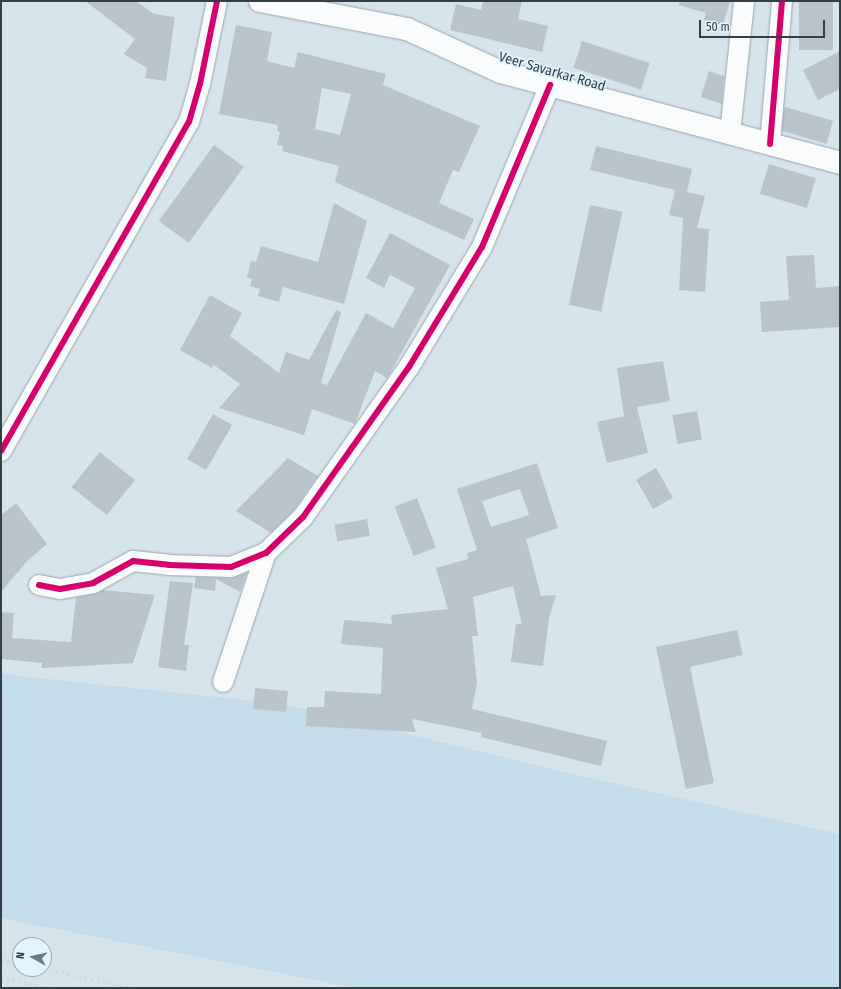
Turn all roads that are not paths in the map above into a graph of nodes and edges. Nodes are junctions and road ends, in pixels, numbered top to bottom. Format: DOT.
graph roads {
  1 [pos="217,1"];
  2 [pos="260,1"];
  3 [pos="744,1"];
  4 [pos="782,1"];
  5 [pos="550,85"];
  6 [pos="730,133"];
  7 [pos="770,144"];
  8 [pos="840,163"];
  9 [pos="1,451"];
  10 [pos="266,553"];
  11 [pos="39,585"];
  12 [pos="223,682"];
  1 -- 9 [label="street"];
  2 -- 5 [label="main road, Veer Savarkar Road"];
  3 -- 6 [label="street"];
  4 -- 7 [label="street"];
  5 -- 6 [label="main road, Veer Savarkar Road"];
  5 -- 10 [label="street"];
  6 -- 7 [label="main road, Veer Savarkar Road"];
  7 -- 8 [label="main road, Veer Savarkar Road"];
  10 -- 11 [label="street"];
  10 -- 12 [label="street"];
}
